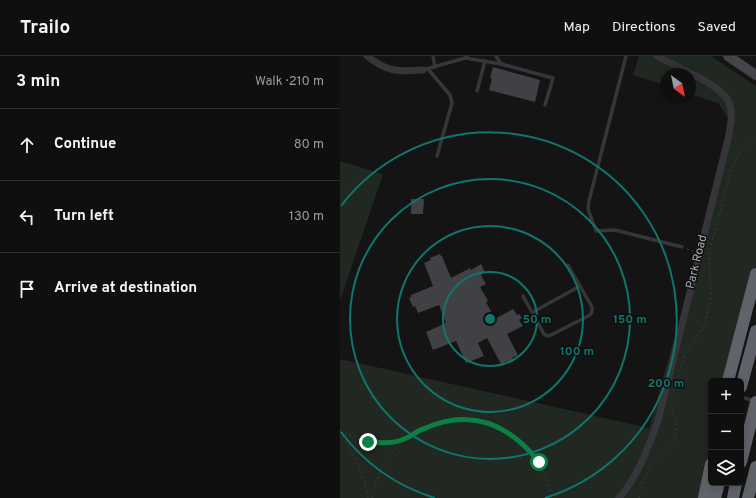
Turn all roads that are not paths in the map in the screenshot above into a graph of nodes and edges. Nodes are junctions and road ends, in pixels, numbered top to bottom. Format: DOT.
graph roads {
  1 [pos="367,56"];
  2 [pos="433,56"];
  3 [pos="496,56"];
  4 [pos="626,56"];
  5 [pos="657,56"];
  6 [pos="728,56"];
  7 [pos="466,57"];
  8 [pos="485,61"];
  9 [pos="501,64"];
  10 [pos="435,67"];
  11 [pos="426,70"];
  12 [pos="756,75"];
  13 [pos="477,91"];
  14 [pos="545,104"];
  15 [pos="437,156"];
  16 [pos="682,247"];
  17 [pos="568,265"];
  18 [pos="756,274"];
  19 [pos="580,286"];
  20 [pos="523,296"];
  21 [pos="533,312"];
  22 [pos="756,331"];
  23 [pos="729,378"];
  24 [pos="743,378"];
  25 [pos="744,398"];
  26 [pos="756,402"];
  27 [pos="744,450"];
  28 [pos="756,467"];
  29 [pos="708,479"];
  30 [pos="718,486"];
  31 [pos="735,486"];
  32 [pos="619,498"];
  33 [pos="704,498"];
  34 [pos="716,498"];
  35 [pos="733,498"];
  36 [pos="748,498"];
  1 -- 11 [label="street"];
  2 -- 10 [label="lane"];
  3 -- 9 [label="lane"];
  4 -- 16 [label="lane"];
  5 -- 32 [label="street, Park Road"];
  6 -- 12 [label="street"];
  7 -- 8 [label="lane"];
  7 -- 10 [label="lane"];
  8 -- 9 [label="lane"];
  8 -- 13 [label="lane"];
  9 -- 14 [label="lane"];
  10 -- 11 [label="lane"];
  11 -- 15 [label="lane"];
  17 -- 19 [label="lane"];
  18 -- 23 [label="highway"];
  19 -- 21 [label="lane"];
  19 -- 21 [label="lane"];
  20 -- 21 [label="lane"];
  22 -- 24 [label="highway"];
  25 -- 26 [label="lane"];
  26 -- 27 [label="highway"];
  28 -- 36 [label="highway"];
  29 -- 33 [label="highway"];
  30 -- 34 [label="highway"];
  31 -- 35 [label="highway"];
}
